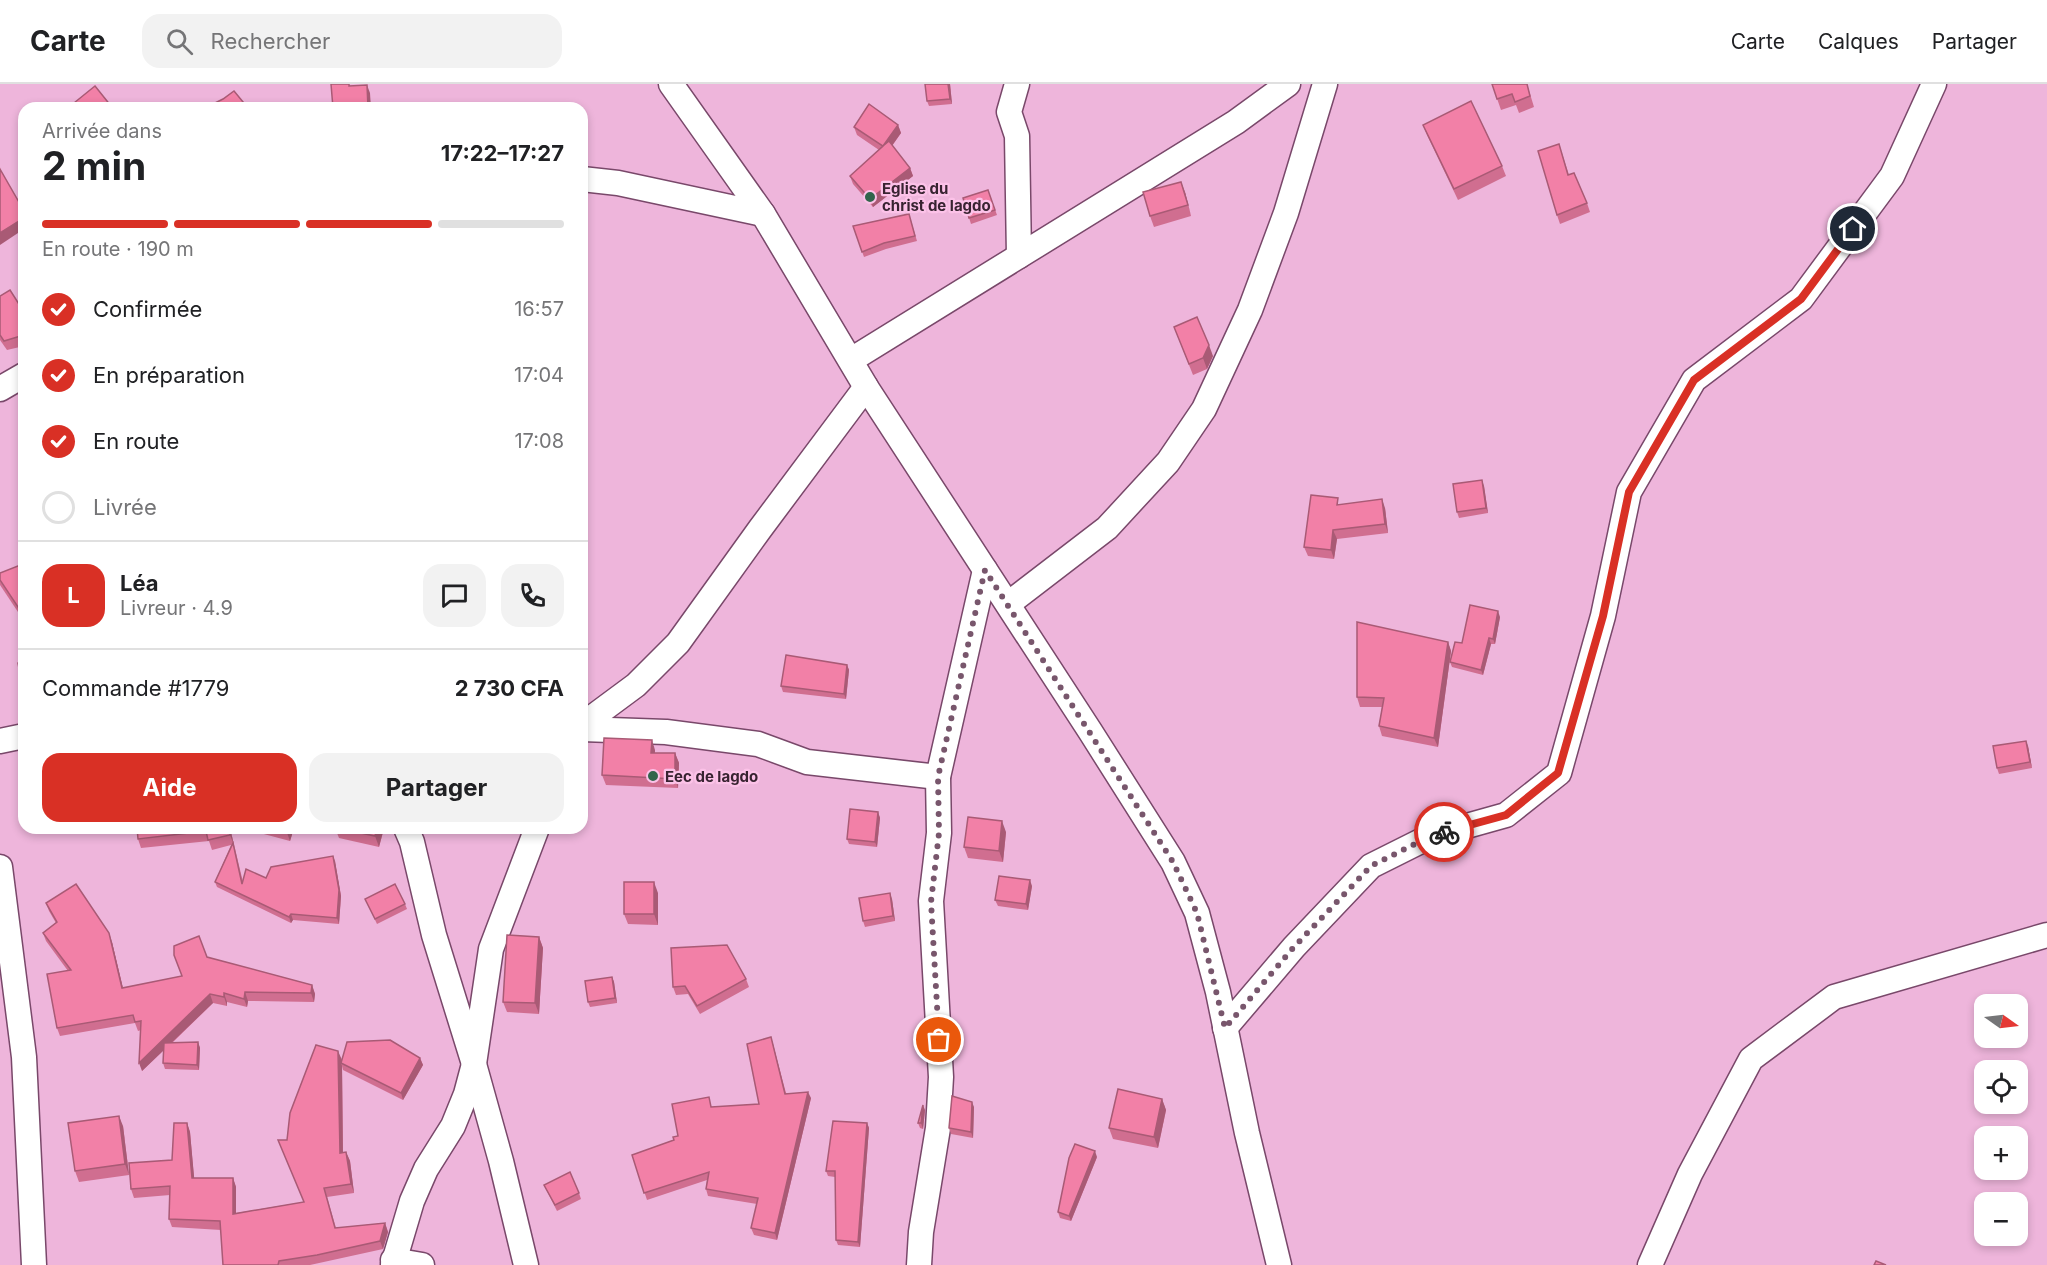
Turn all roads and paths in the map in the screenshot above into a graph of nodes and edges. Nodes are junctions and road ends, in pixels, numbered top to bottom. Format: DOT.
graph roads {
  1 [pos="671,84"];
  2 [pos="1017,84"];
  3 [pos="1288,84"];
  4 [pos="1325,84"];
  5 [pos="1934,84"];
  6 [pos="588,180"];
  7 [pos="763,214"];
  8 [pos="1020,256"];
  9 [pos="851,360"];
  10 [pos="18,378"];
  11 [pos="866,387"];
  12 [pos="0,389"];
  13 [pos="985,570"];
  14 [pos="1008,604"];
  15 [pos="588,722"];
  16 [pos="588,727"];
  17 [pos="18,737"];
  18 [pos="0,741"];
  19 [pos="938,777"];
  20 [pos="409,834"];
  21 [pos="535,834"];
  22 [pos="0,867"];
  23 [pos="2047,935"];
  24 [pos="1225,1028"];
  25 [pos="474,1064"];
  26 [pos="393,1263"];
  27 [pos="34,1265"];
  28 [pos="422,1265"];
  29 [pos="526,1265"];
  30 [pos="919,1265"];
  31 [pos="1279,1265"];
  32 [pos="1650,1265"];
  1 -- 7 [label="street"];
  2 -- 8 [label="street"];
  3 -- 8 [label="street"];
  4 -- 14 [label="street"];
  5 -- 24 [label="street"];
  6 -- 7 [label="street"];
  7 -- 9 [label="street"];
  8 -- 9 [label="street"];
  9 -- 11 [label="street"];
  10 -- 12 [label="street"];
  11 -- 13 [label="street"];
  11 -- 15 [label="street"];
  13 -- 14 [label="street"];
  13 -- 19 [label="street"];
  14 -- 24 [label="street"];
  16 -- 19 [label="street"];
  17 -- 18 [label="street"];
  19 -- 30 [label="street"];
  20 -- 25 [label="street"];
  21 -- 25 [label="street"];
  22 -- 27 [label="street"];
  23 -- 32 [label="street"];
  24 -- 31 [label="street"];
  25 -- 26 [label="street"];
  25 -- 29 [label="street"];
  26 -- 28 [label="street"];
}
